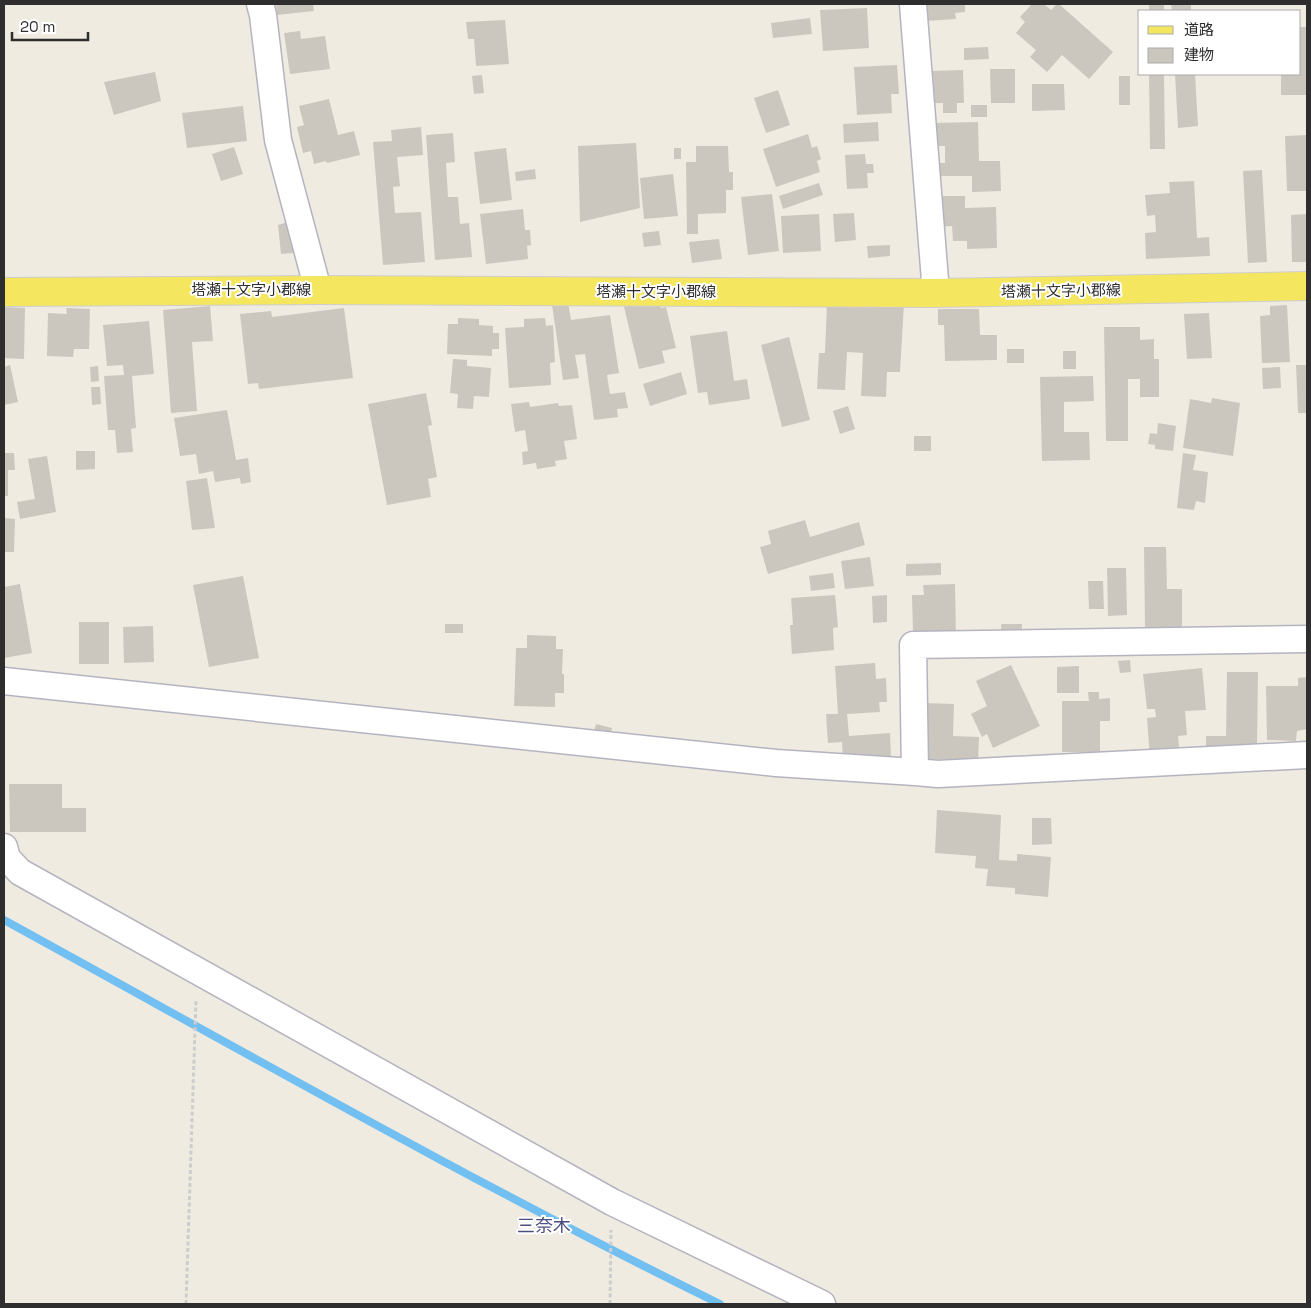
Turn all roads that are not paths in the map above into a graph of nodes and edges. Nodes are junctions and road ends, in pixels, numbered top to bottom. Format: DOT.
graph roads {
  1 [pos="260,4"];
  2 [pos="913,4"];
  3 [pos="1307,286"];
  4 [pos="318,290"];
  5 [pos="4,292"];
  6 [pos="936,293"];
  7 [pos="1307,639"];
  8 [pos="4,681"];
  9 [pos="1307,755"];
  10 [pos="915,772"];
  11 [pos="4,847"];
  12 [pos="822,1304"];
  1 -- 4 [label="street"];
  2 -- 6 [label="street"];
  3 -- 6 [label="main road, 塔瀬十文字小郡線"];
  4 -- 5 [label="main road, 塔瀬十文字小郡線"];
  4 -- 6 [label="main road, 塔瀬十文字小郡線"];
  7 -- 10 [label="street"];
  8 -- 10 [label="street"];
  9 -- 10 [label="street"];
  11 -- 12 [label="street"];
}
